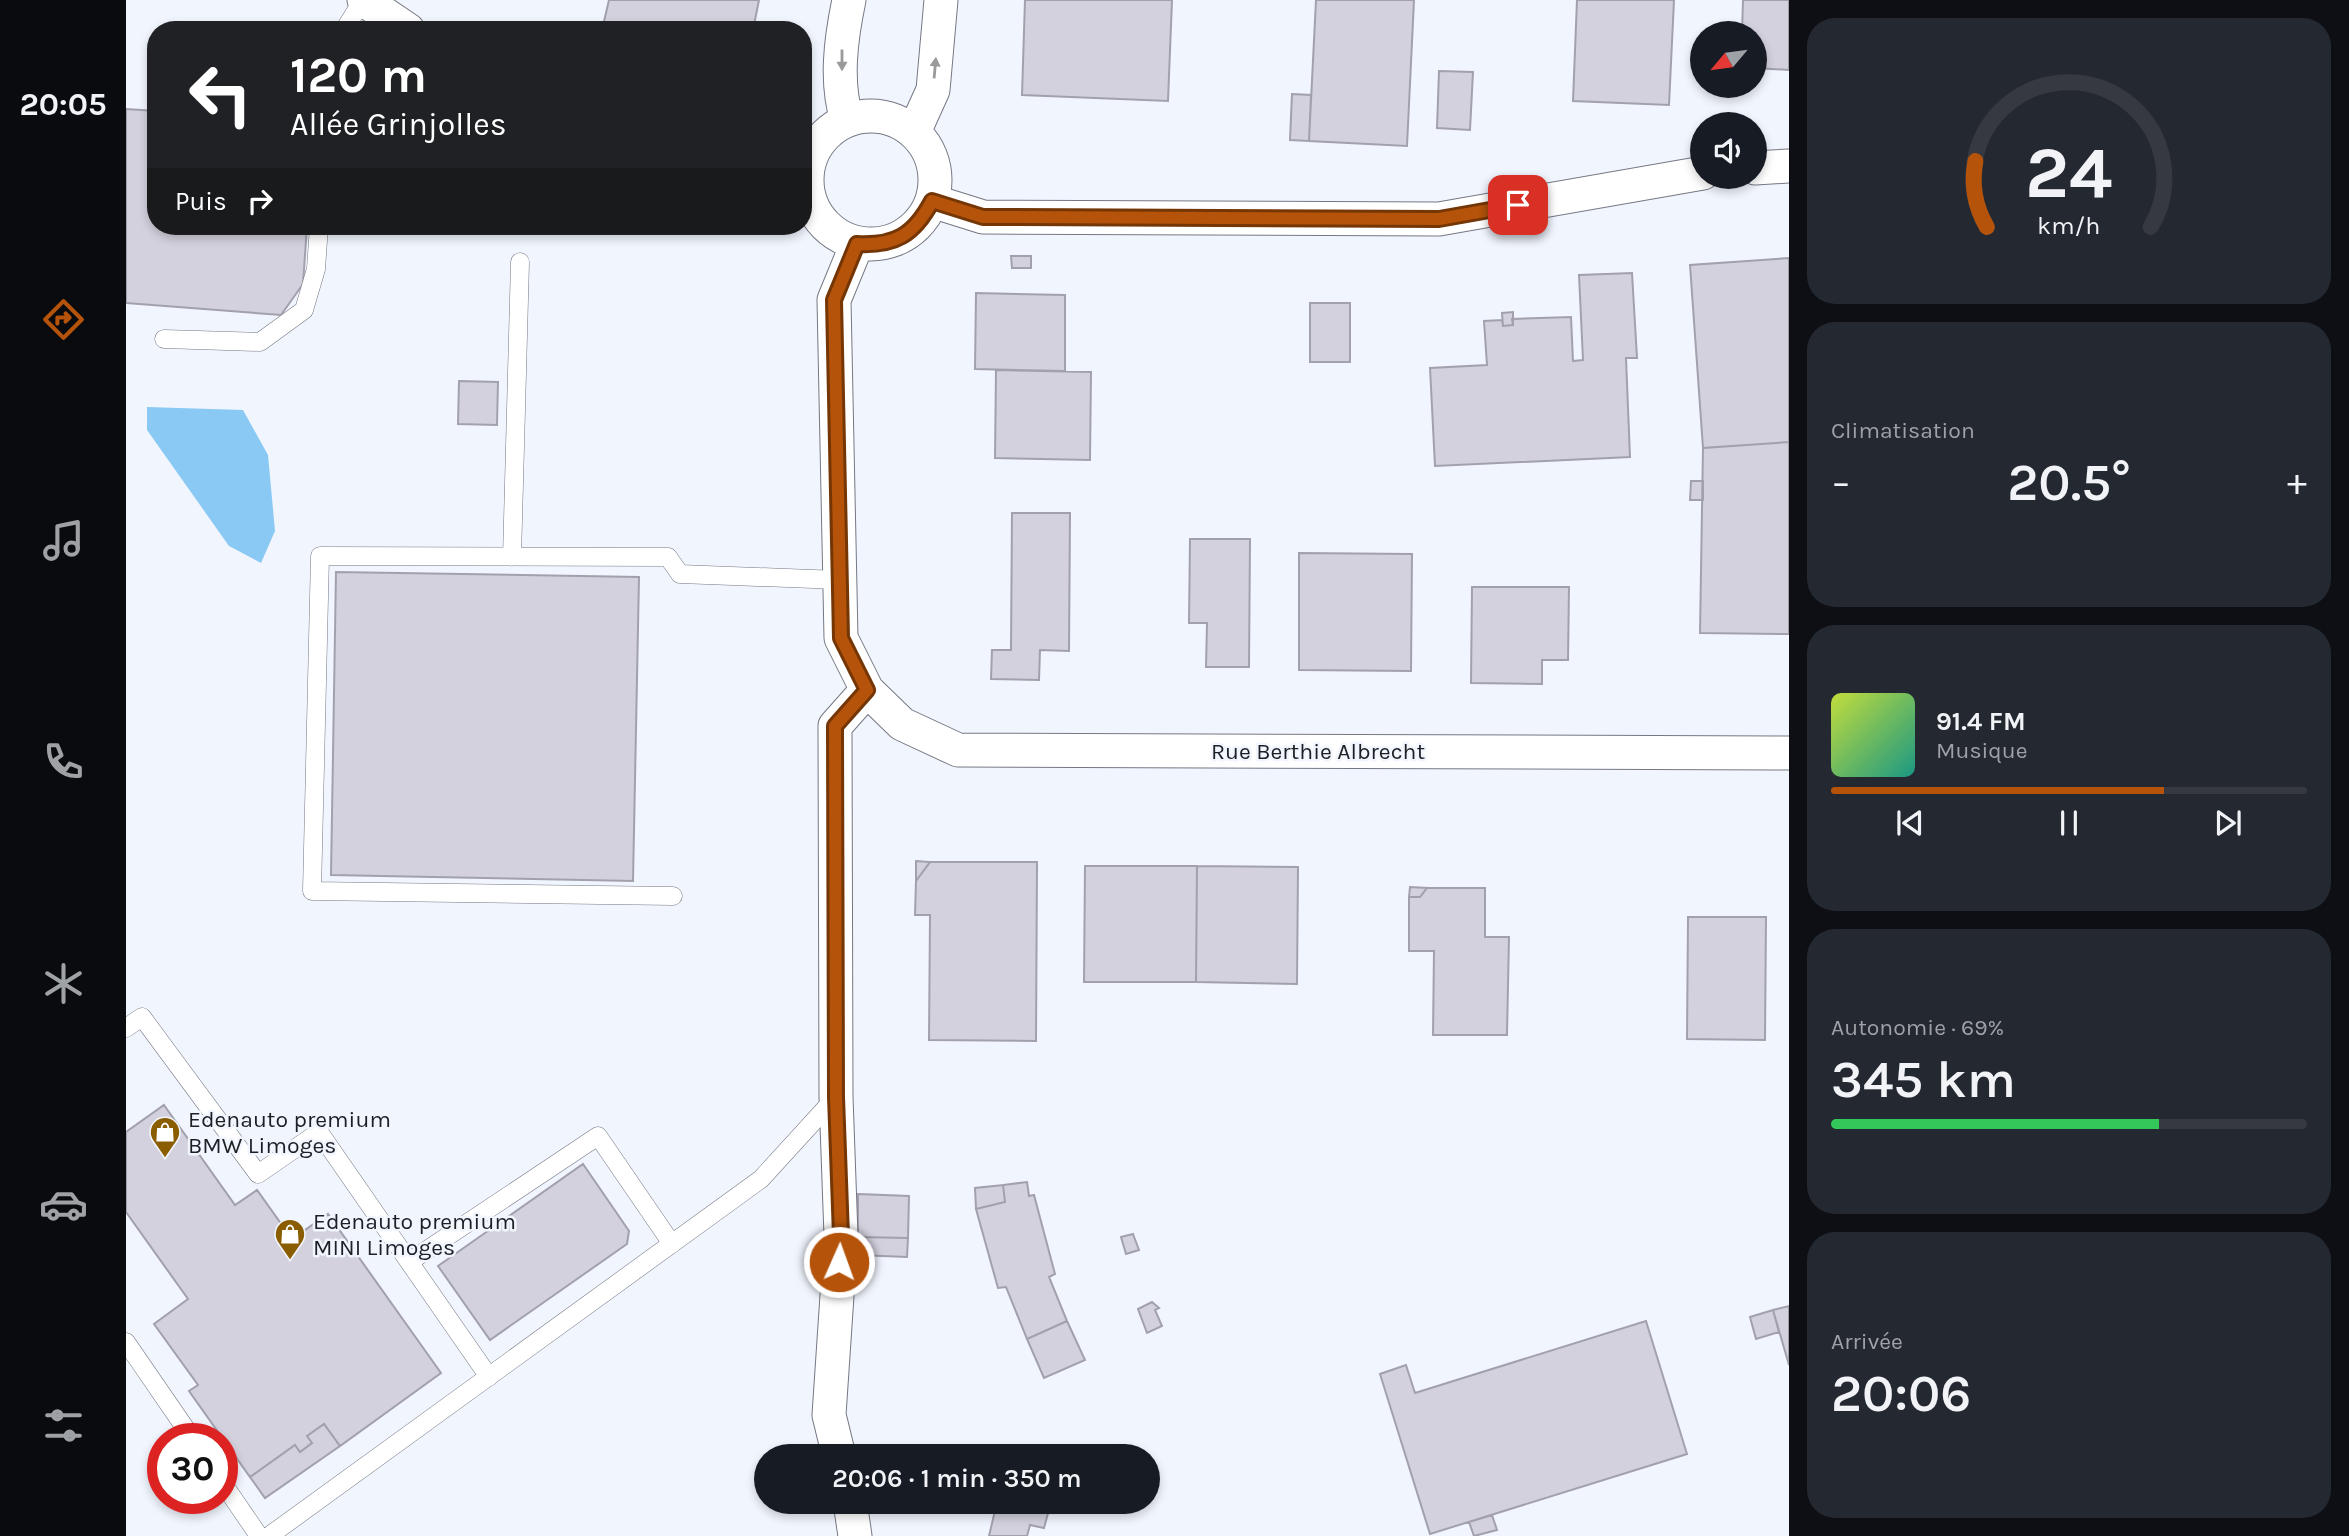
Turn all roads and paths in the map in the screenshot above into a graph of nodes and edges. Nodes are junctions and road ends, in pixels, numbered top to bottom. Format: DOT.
graph roads {
  1 [pos="363,0"];
  2 [pos="849,0"];
  3 [pos="941,0"];
  4 [pos="350,21"];
  5 [pos="394,21"];
  6 [pos="847,120"];
  7 [pos="914,132"];
  8 [pos="812,154"];
  9 [pos="1789,166"];
  10 [pos="1767,167"];
  11 [pos="1690,175"];
  12 [pos="932,201"];
  13 [pos="812,207"];
  14 [pos="318,235"];
  15 [pos="857,244"];
  16 [pos="520,262"];
  17 [pos="164,339"];
  18 [pos="512,557"];
  19 [pos="839,580"];
  20 [pos="867,690"];
  21 [pos="1789,752"];
  22 [pos="673,896"];
  23 [pos="126,1028"];
  24 [pos="836,1097"];
  25 [pos="672,1244"];
  26 [pos="409,1262"];
  27 [pos="126,1342"];
  28 [pos="489,1377"];
  29 [pos="182,1423"];
  30 [pos="836,1444"];
  31 [pos="238,1505"];
  32 [pos="852,1514"];
  33 [pos="259,1536"];
  34 [pos="269,1536"];
  35 [pos="855,1536"];
  1 -- 4 [label="lane"];
  1 -- 5 [label="street"];
  2 -- 6 [label="street, one-way"];
  7 -- 3 [label="street, one-way"];
  6 -- 7 [label="street"];
  6 -- 8 [label="street"];
  7 -- 12 [label="street"];
  9 -- 10 [label="street"];
  11 -- 12 [label="street"];
  12 -- 15 [label="street"];
  13 -- 15 [label="street"];
  14 -- 17 [label="lane"];
  15 -- 19 [label="street, Rue Berthie Albrecht"];
  16 -- 18 [label="lane"];
  18 -- 19 [label="lane"];
  18 -- 22 [label="lane"];
  19 -- 20 [label="street, Rue Berthie Albrecht"];
  20 -- 21 [label="street, Rue Berthie Albrecht"];
  20 -- 24 [label="street"];
  23 -- 26 [label="lane"];
  24 -- 25 [label="lane"];
  24 -- 30 [label="street"];
  25 -- 26 [label="lane"];
  25 -- 28 [label="lane"];
  26 -- 28 [label="lane"];
  27 -- 29 [label="lane"];
  28 -- 34 [label="lane"];
  31 -- 33 [label="lane"];
  32 -- 35 [label="street"];
}
